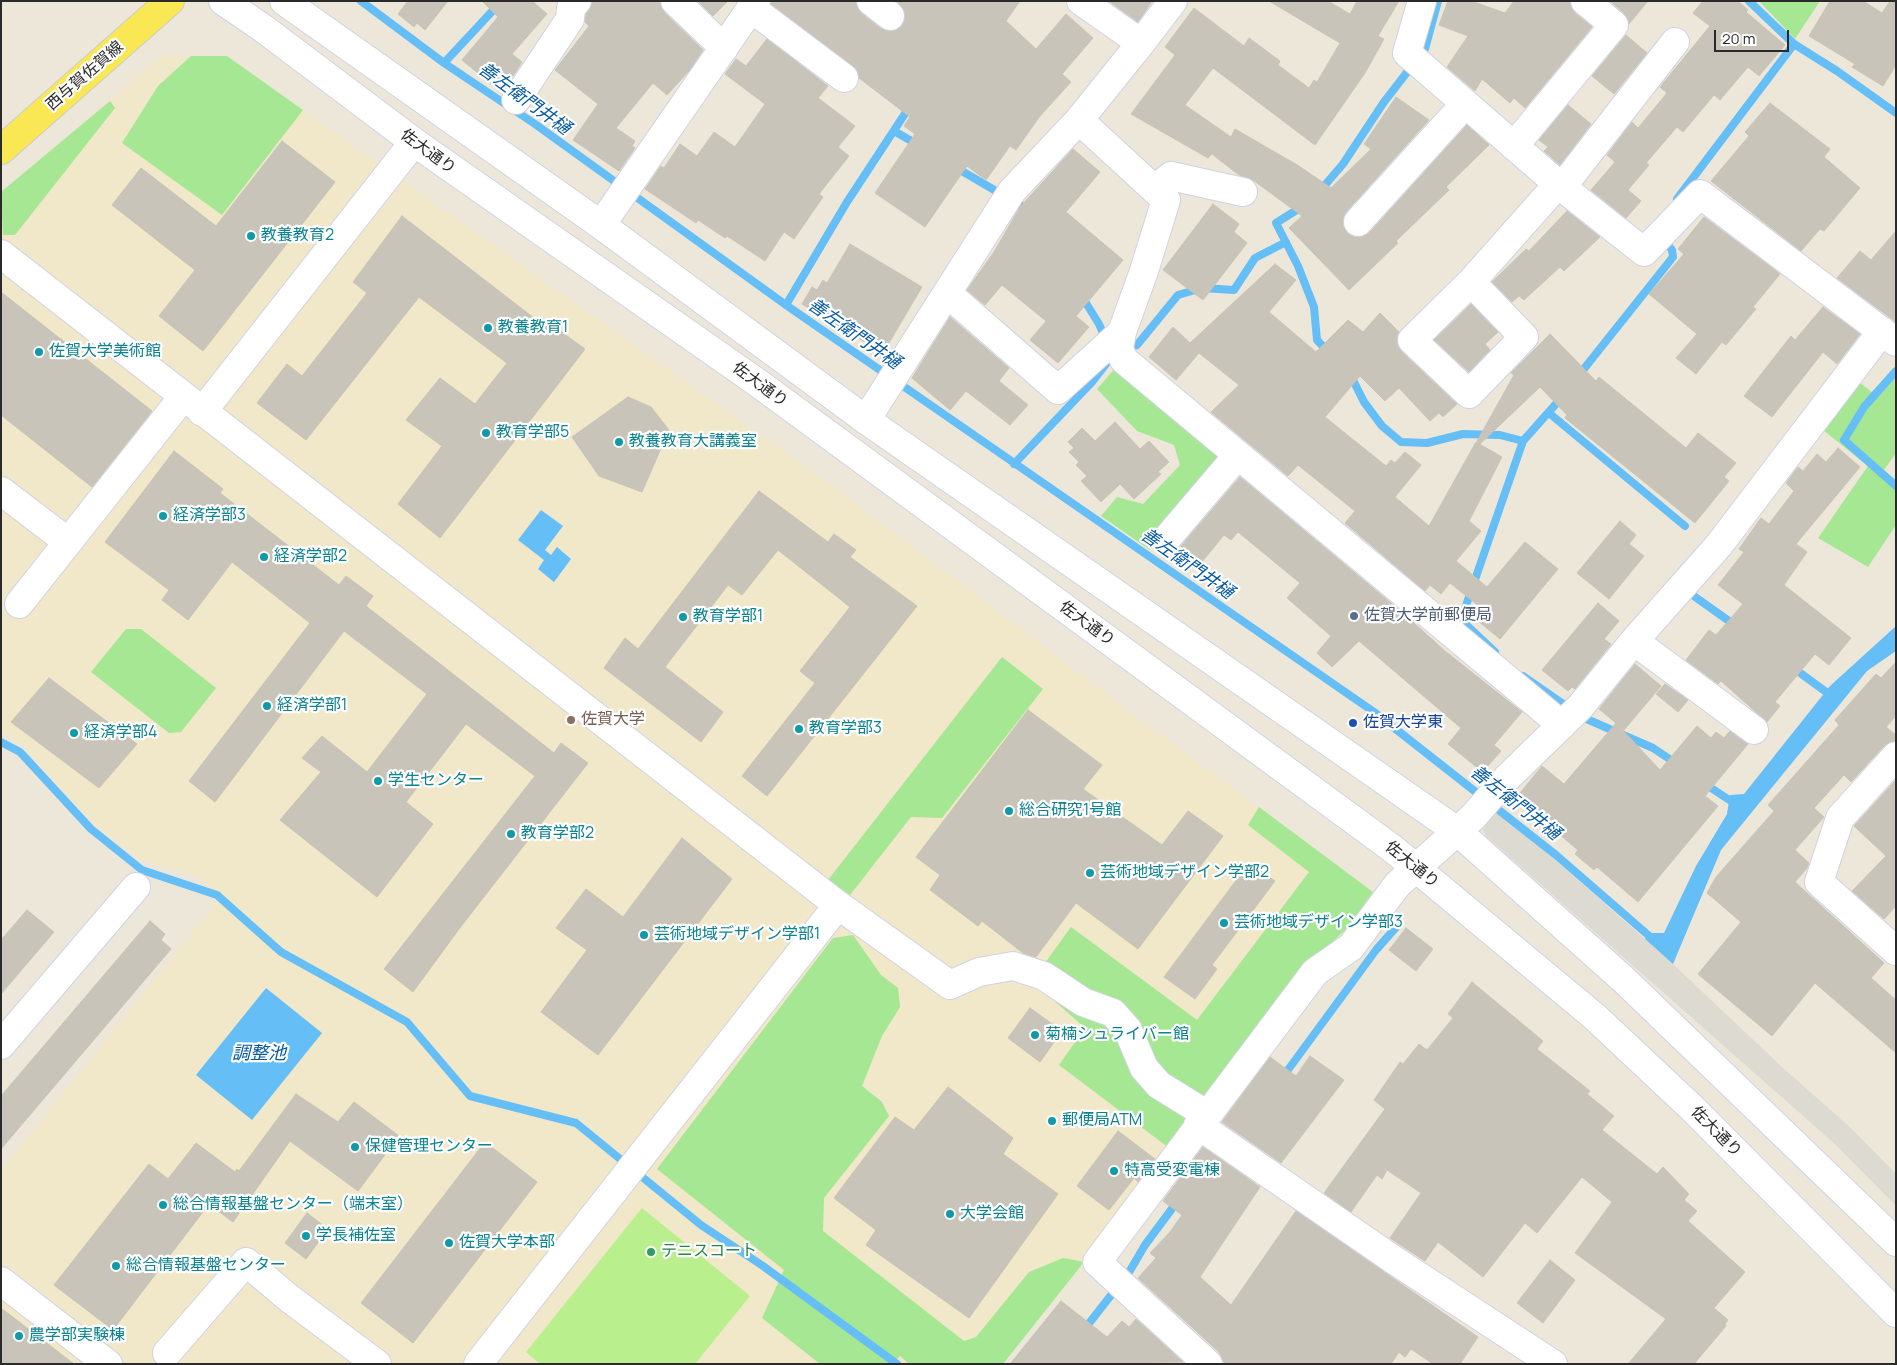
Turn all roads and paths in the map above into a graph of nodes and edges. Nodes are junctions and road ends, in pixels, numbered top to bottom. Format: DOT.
graph roads {
  1 [pos="170,1"];
  2 [pos="223,1"];
  3 [pos="284,1"];
  4 [pos="675,1"];
  5 [pos="1081,1"];
  6 [pos="1172,1"];
  7 [pos="1422,1"];
  8 [pos="1585,1"];
  9 [pos="754,5"];
  10 [pos="566,7"];
  11 [pos="1675,42"];
  12 [pos="1142,43"];
  13 [pos="724,48"];
  14 [pos="844,78"];
  15 [pos="516,100"];
  16 [pos="1465,104"];
  17 [pos="1079,120"];
  18 [pos="414,142"];
  19 [pos="1514,146"];
  20 [pos="1,150"];
  21 [pos="1558,184"];
  22 [pos="1155,189"];
  23 [pos="1243,192"];
  24 [pos="1358,222"];
  25 [pos="601,225"];
  26 [pos="1,254"];
  27 [pos="1471,282"];
  28 [pos="947,293"];
  29 [pos="1889,336"];
  30 [pos="1116,346"];
  31 [pos="192,405"];
  32 [pos="866,420"];
  33 [pos="1238,455"];
  34 [pos="1,491"];
  35 [pos="1169,536"];
  36 [pos="68,542"];
  37 [pos="19,604"];
  38 [pos="1634,641"];
  39 [pos="1570,717"];
  40 [pos="1754,730"];
  41 [pos="1896,756"];
  42 [pos="1457,831"];
  43 [pos="1416,867"];
  44 [pos="136,887"];
  45 [pos="838,905"];
  46 [pos="1894,946"];
  47 [pos="1,1045"];
  48 [pos="1202,1120"];
  49 [pos="1896,1242"];
  50 [pos="1,1281"];
  51 [pos="1896,1312"];
  52 [pos="167,1353"];
  53 [pos="1205,1363"];
  54 [pos="108,1364"];
  55 [pos="377,1364"];
  56 [pos="478,1364"];
  57 [pos="1553,1364"];
  1 -- 20 [label="main road, 西与賀佐賀線"];
  2 -- 18 [label="street, 佐大通り"];
  3 -- 25 [label="street"];
  4 -- 13 [label="street"];
  5 -- 12 [label="street"];
  6 -- 12 [label="street"];
  7 -- 16 [label="street"];
  8 -- 19 [label="street"];
  9 -- 13 [label="street"];
  9 -- 14 [label="street"];
  10 -- 15 [label="street"];
  11 -- 21 [label="street"];
  12 -- 17 [label="street"];
  13 -- 25 [label="street"];
  16 -- 19 [label="street"];
  16 -- 24 [label="street"];
  17 -- 22 [label="street"];
  17 -- 28 [label="street"];
  18 -- 31 [label="street"];
  18 -- 43 [label="street, 佐大通り"];
  19 -- 21 [label="street"];
  21 -- 27 [label="street"];
  21 -- 29 [label="street"];
  22 -- 23 [label="street"];
  22 -- 30 [label="street"];
  25 -- 32 [label="street"];
  26 -- 31 [label="street"];
  28 -- 30 [label="street"];
  28 -- 32 [label="street"];
  29 -- 38 [label="street"];
  30 -- 33 [label="street"];
  31 -- 36 [label="street"];
  31 -- 45 [label="street"];
  32 -- 42 [label="street"];
  33 -- 35 [label="street"];
  33 -- 39 [label="street"];
  34 -- 36 [label="street"];
  36 -- 37 [label="street"];
  38 -- 39 [label="street"];
  38 -- 40 [label="street"];
  39 -- 42 [label="street"];
  41 -- 46 [label="street"];
  42 -- 43 [label="street"];
  42 -- 49 [label="street"];
  43 -- 48 [label="street"];
  43 -- 51 [label="street, 佐大通り"];
  44 -- 47 [label="street"];
  45 -- 48 [label="street"];
  45 -- 56 [label="street"];
  48 -- 53 [label="street"];
  48 -- 57 [label="street"];
  50 -- 54 [label="street"];
  52 -- 55 [label="street"];
}
